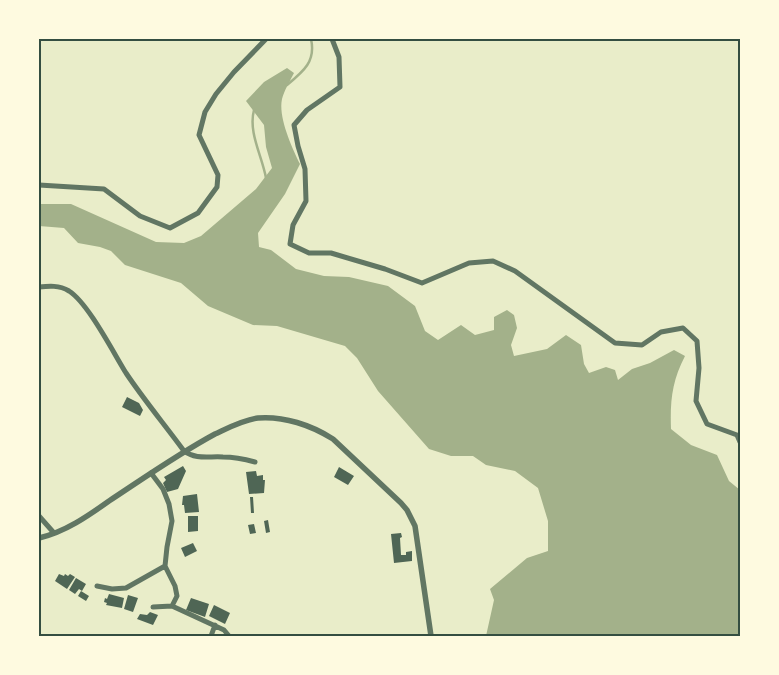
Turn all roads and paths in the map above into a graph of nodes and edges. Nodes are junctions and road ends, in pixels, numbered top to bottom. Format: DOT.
graph roads {
  1 [pos="266,39"];
  2 [pos="332,39"];
  3 [pos="39,185"];
  4 [pos="39,287"];
  5 [pos="740,442"];
  6 [pos="184,451"];
  7 [pos="255,462"];
  8 [pos="151,473"];
  9 [pos="39,516"];
  10 [pos="54,533"];
  11 [pos="39,538"];
  12 [pos="165,566"];
  13 [pos="97,586"];
  14 [pos="172,606"];
  15 [pos="153,607"];
  16 [pos="215,625"];
  17 [pos="211,636"];
  18 [pos="229,636"];
  19 [pos="431,636"];
  1 -- 3 [label="street"];
  2 -- 5 [label="street"];
  4 -- 6 [label="street"];
  6 -- 7 [label="street"];
  6 -- 8 [label="street"];
  6 -- 19 [label="street"];
  8 -- 10 [label="street"];
  8 -- 12 [label="street"];
  9 -- 10 [label="street"];
  10 -- 11 [label="street"];
  12 -- 13 [label="street"];
  12 -- 14 [label="street"];
  14 -- 15 [label="street"];
  14 -- 16 [label="street"];
  16 -- 17 [label="street"];
  16 -- 18 [label="street"];
}
